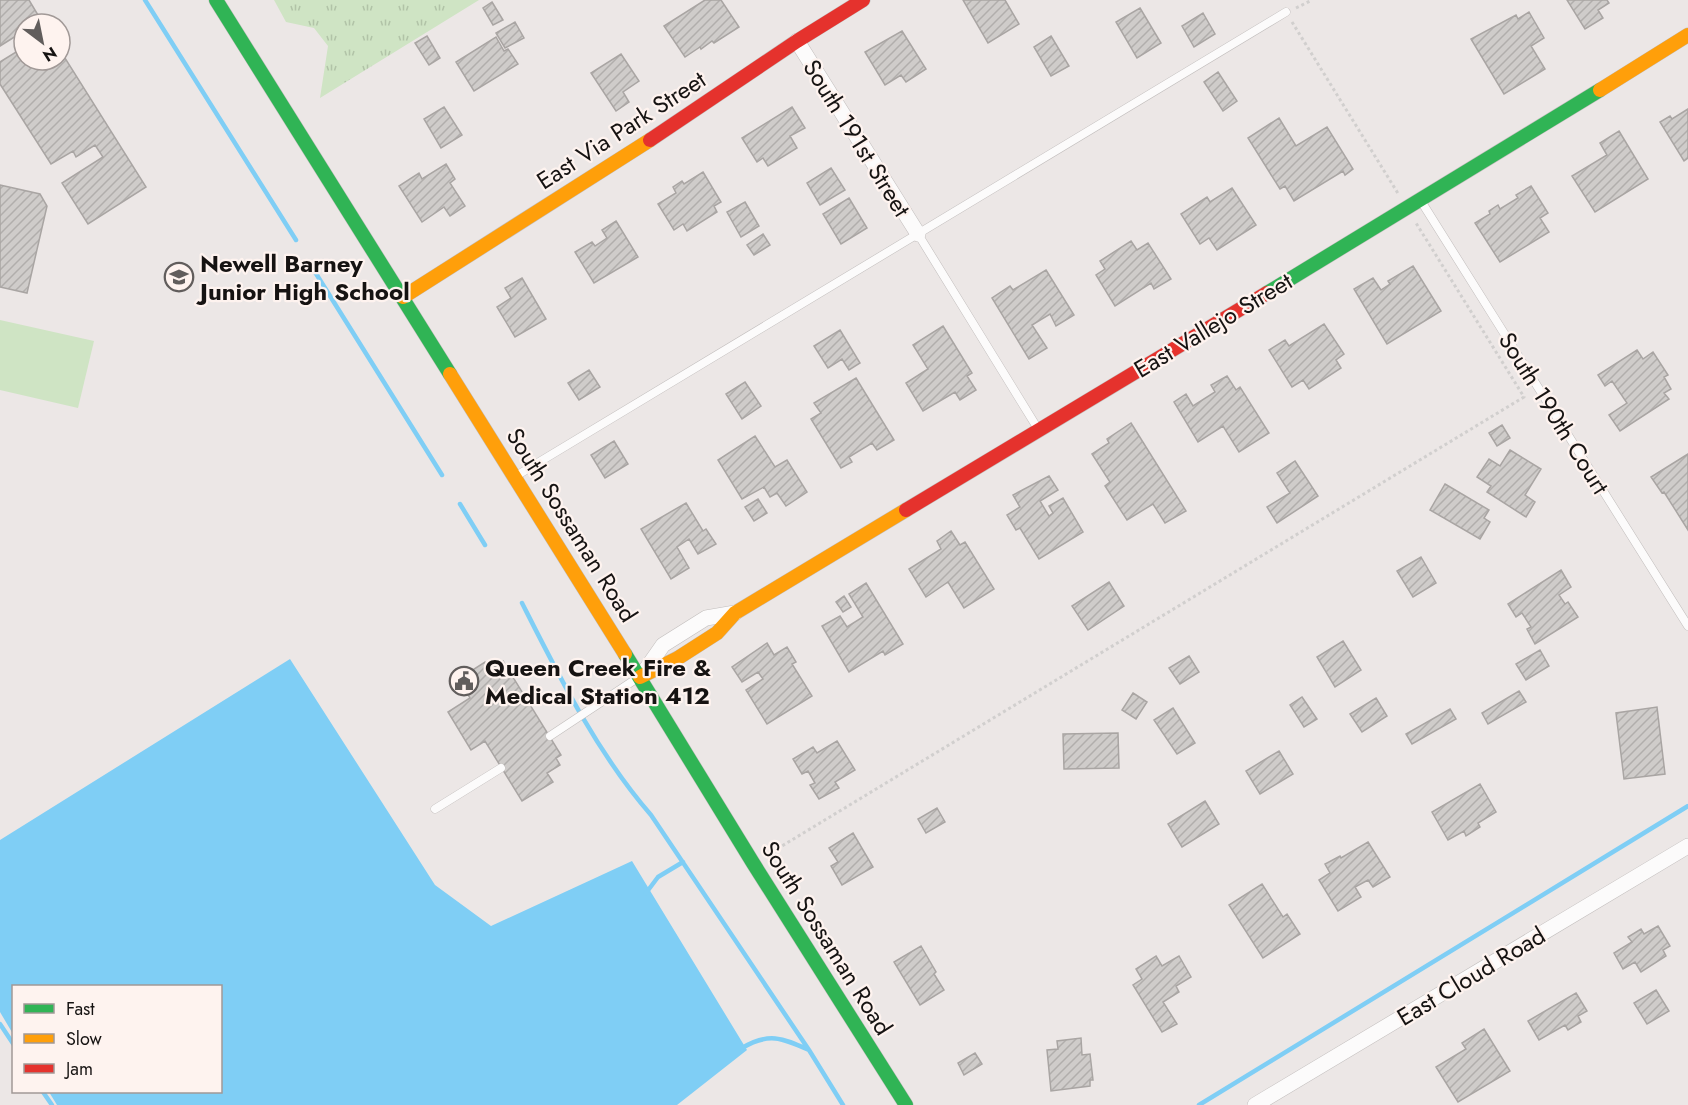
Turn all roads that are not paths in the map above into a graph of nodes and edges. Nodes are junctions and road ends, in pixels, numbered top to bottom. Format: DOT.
graph roads {
  1 [pos="216,0"];
  2 [pos="863,0"];
  3 [pos="1286,12"];
  4 [pos="1688,35"];
  5 [pos="797,41"];
  6 [pos="1421,200"];
  7 [pos="918,234"];
  8 [pos="403,297"];
  9 [pos="1038,430"];
  10 [pos="515,477"];
  11 [pos="735,613"];
  12 [pos="1688,626"];
  13 [pos="640,676"];
  14 [pos="550,736"];
  15 [pos="501,768"];
  16 [pos="435,809"];
  17 [pos="1688,846"];
  18 [pos="906,1105"];
  19 [pos="1254,1105"];
  1 -- 8 [label="street, South Sossaman Road"];
  2 -- 5 [label="street, East Via Park Street"];
  3 -- 7 [label="lane"];
  4 -- 6 [label="street, East Vallejo Street"];
  5 -- 7 [label="street, South 191st Street"];
  5 -- 8 [label="street, East Via Park Street"];
  6 -- 9 [label="street, East Vallejo Street"];
  6 -- 12 [label="lane, South 190th Court"];
  7 -- 9 [label="lane"];
  7 -- 10 [label="lane"];
  8 -- 10 [label="street, South Sossaman Road"];
  9 -- 11 [label="street, East Vallejo Street"];
  10 -- 13 [label="street, South Sossaman Road"];
  11 -- 13 [label="street, East Vallejo Street"];
  13 -- 14 [label="lane"];
  13 -- 18 [label="street, South Sossaman Road"];
  15 -- 16 [label="lane"];
  17 -- 19 [label="street, East Cloud Road"];
}
